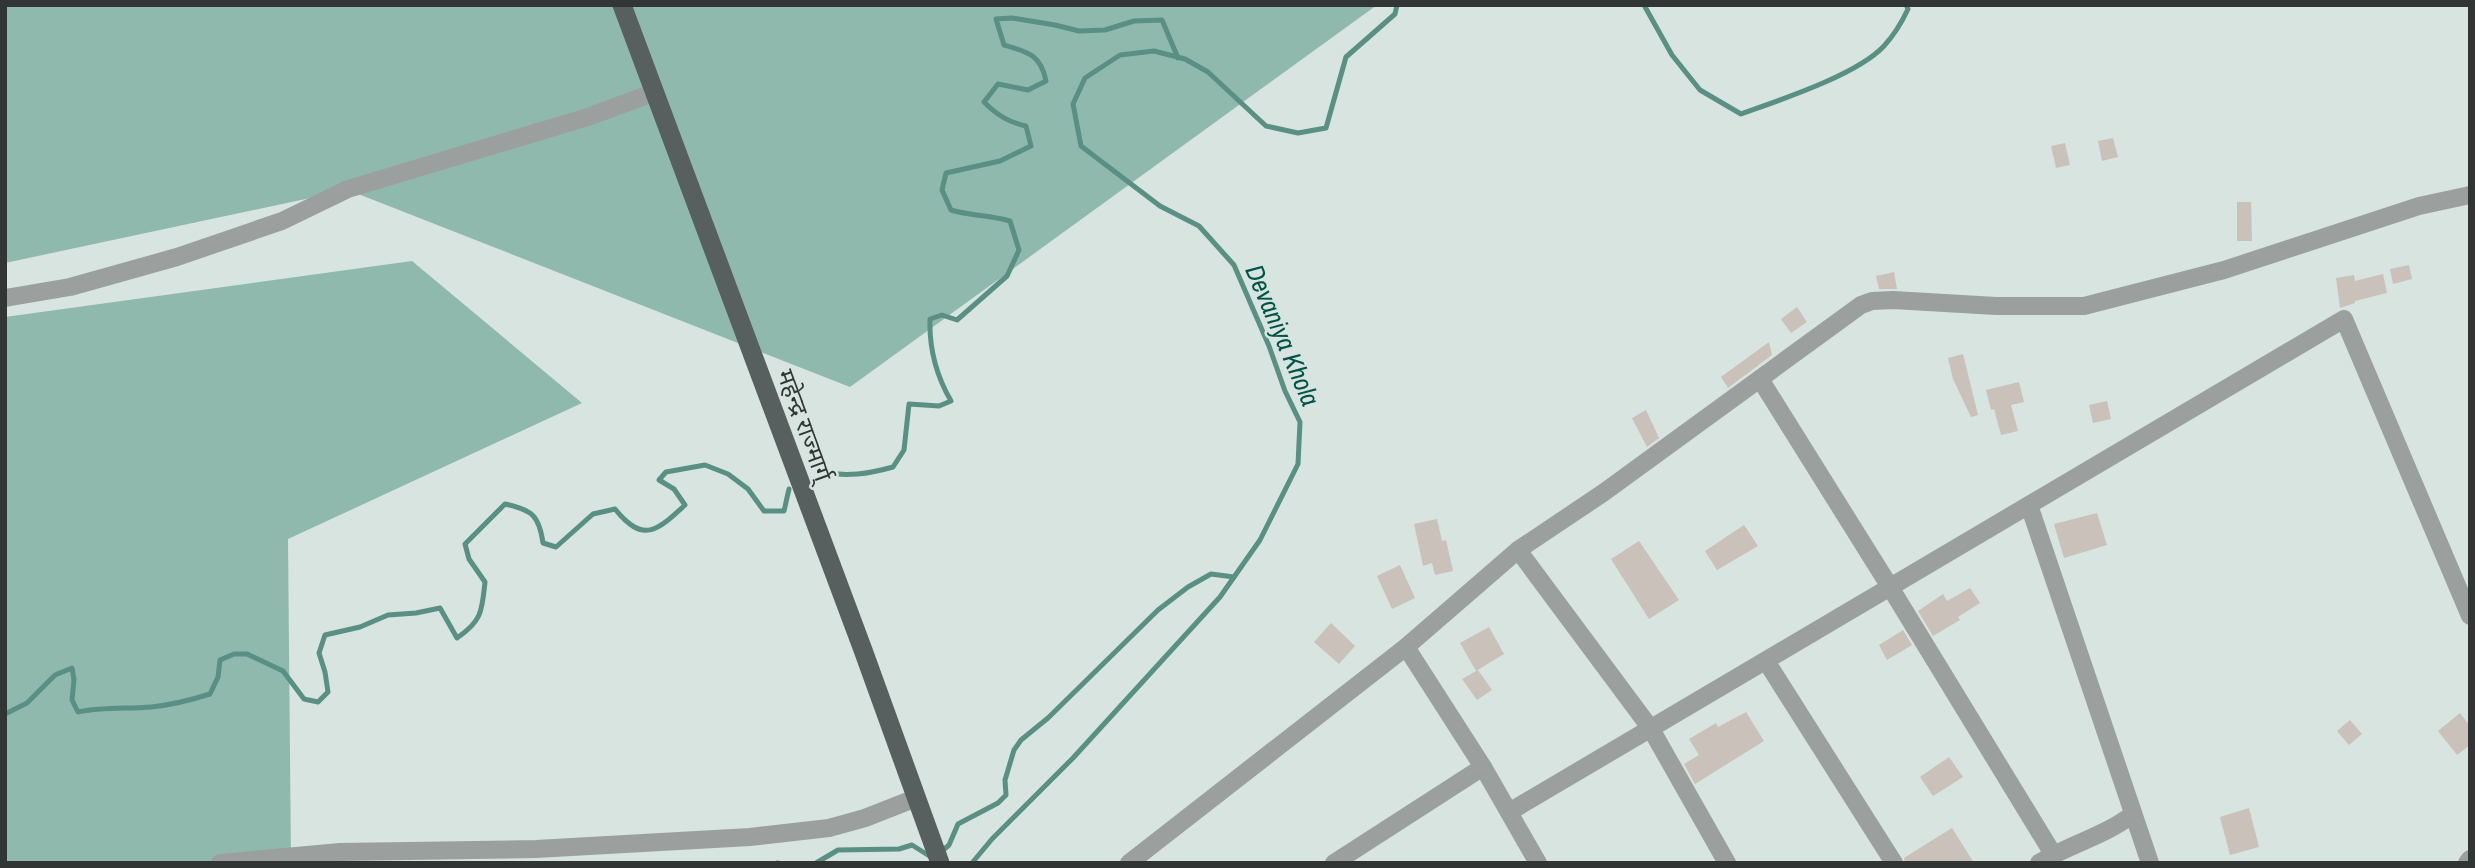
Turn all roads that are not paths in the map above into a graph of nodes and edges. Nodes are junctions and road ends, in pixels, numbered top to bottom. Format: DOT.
graph roads {
  1 [pos="622,5"];
  2 [pos="655,92"];
  3 [pos="2470,195"];
  4 [pos="5,298"];
  5 [pos="1760,379"];
  6 [pos="2029,505"];
  7 [pos="1518,550"];
  8 [pos="1891,587"];
  9 [pos="2470,616"];
  10 [pos="1406,647"];
  11 [pos="1766,661"];
  12 [pos="1651,729"];
  13 [pos="1483,767"];
  14 [pos="916,798"];
  15 [pos="1509,812"];
  16 [pos="2133,814"];
  17 [pos="936,854"];
  18 [pos="538,856"];
  19 [pos="2046,859"];
  20 [pos="220,863"];
  21 [pos="1129,863"];
  22 [pos="1334,863"];
  23 [pos="1538,863"];
  24 [pos="1727,863"];
  25 [pos="1894,863"];
  26 [pos="2150,863"];
  1 -- 2 [label="highway, महेन्द्र राज्मार्ग्"];
  2 -- 4 [label="street"];
  2 -- 14 [label="highway, महेन्द्र राज्मार्ग्"];
  3 -- 5 [label="street"];
  5 -- 7 [label="street"];
  5 -- 8 [label="street"];
  6 -- 8 [label="street"];
  6 -- 9 [label="street"];
  6 -- 16 [label="street"];
  7 -- 10 [label="street"];
  7 -- 12 [label="street"];
  8 -- 11 [label="street"];
  8 -- 19 [label="street"];
  10 -- 13 [label="street"];
  10 -- 21 [label="street"];
  11 -- 12 [label="street"];
  11 -- 25 [label="street"];
  12 -- 15 [label="street"];
  12 -- 24 [label="street"];
  13 -- 15 [label="street"];
  13 -- 22 [label="street"];
  14 -- 17 [label="highway, महेन्द्र राज्मार्ग्"];
  14 -- 18 [label="street"];
  15 -- 23 [label="street"];
  16 -- 19 [label="street"];
  16 -- 26 [label="street"];
  18 -- 20 [label="street"];
}
